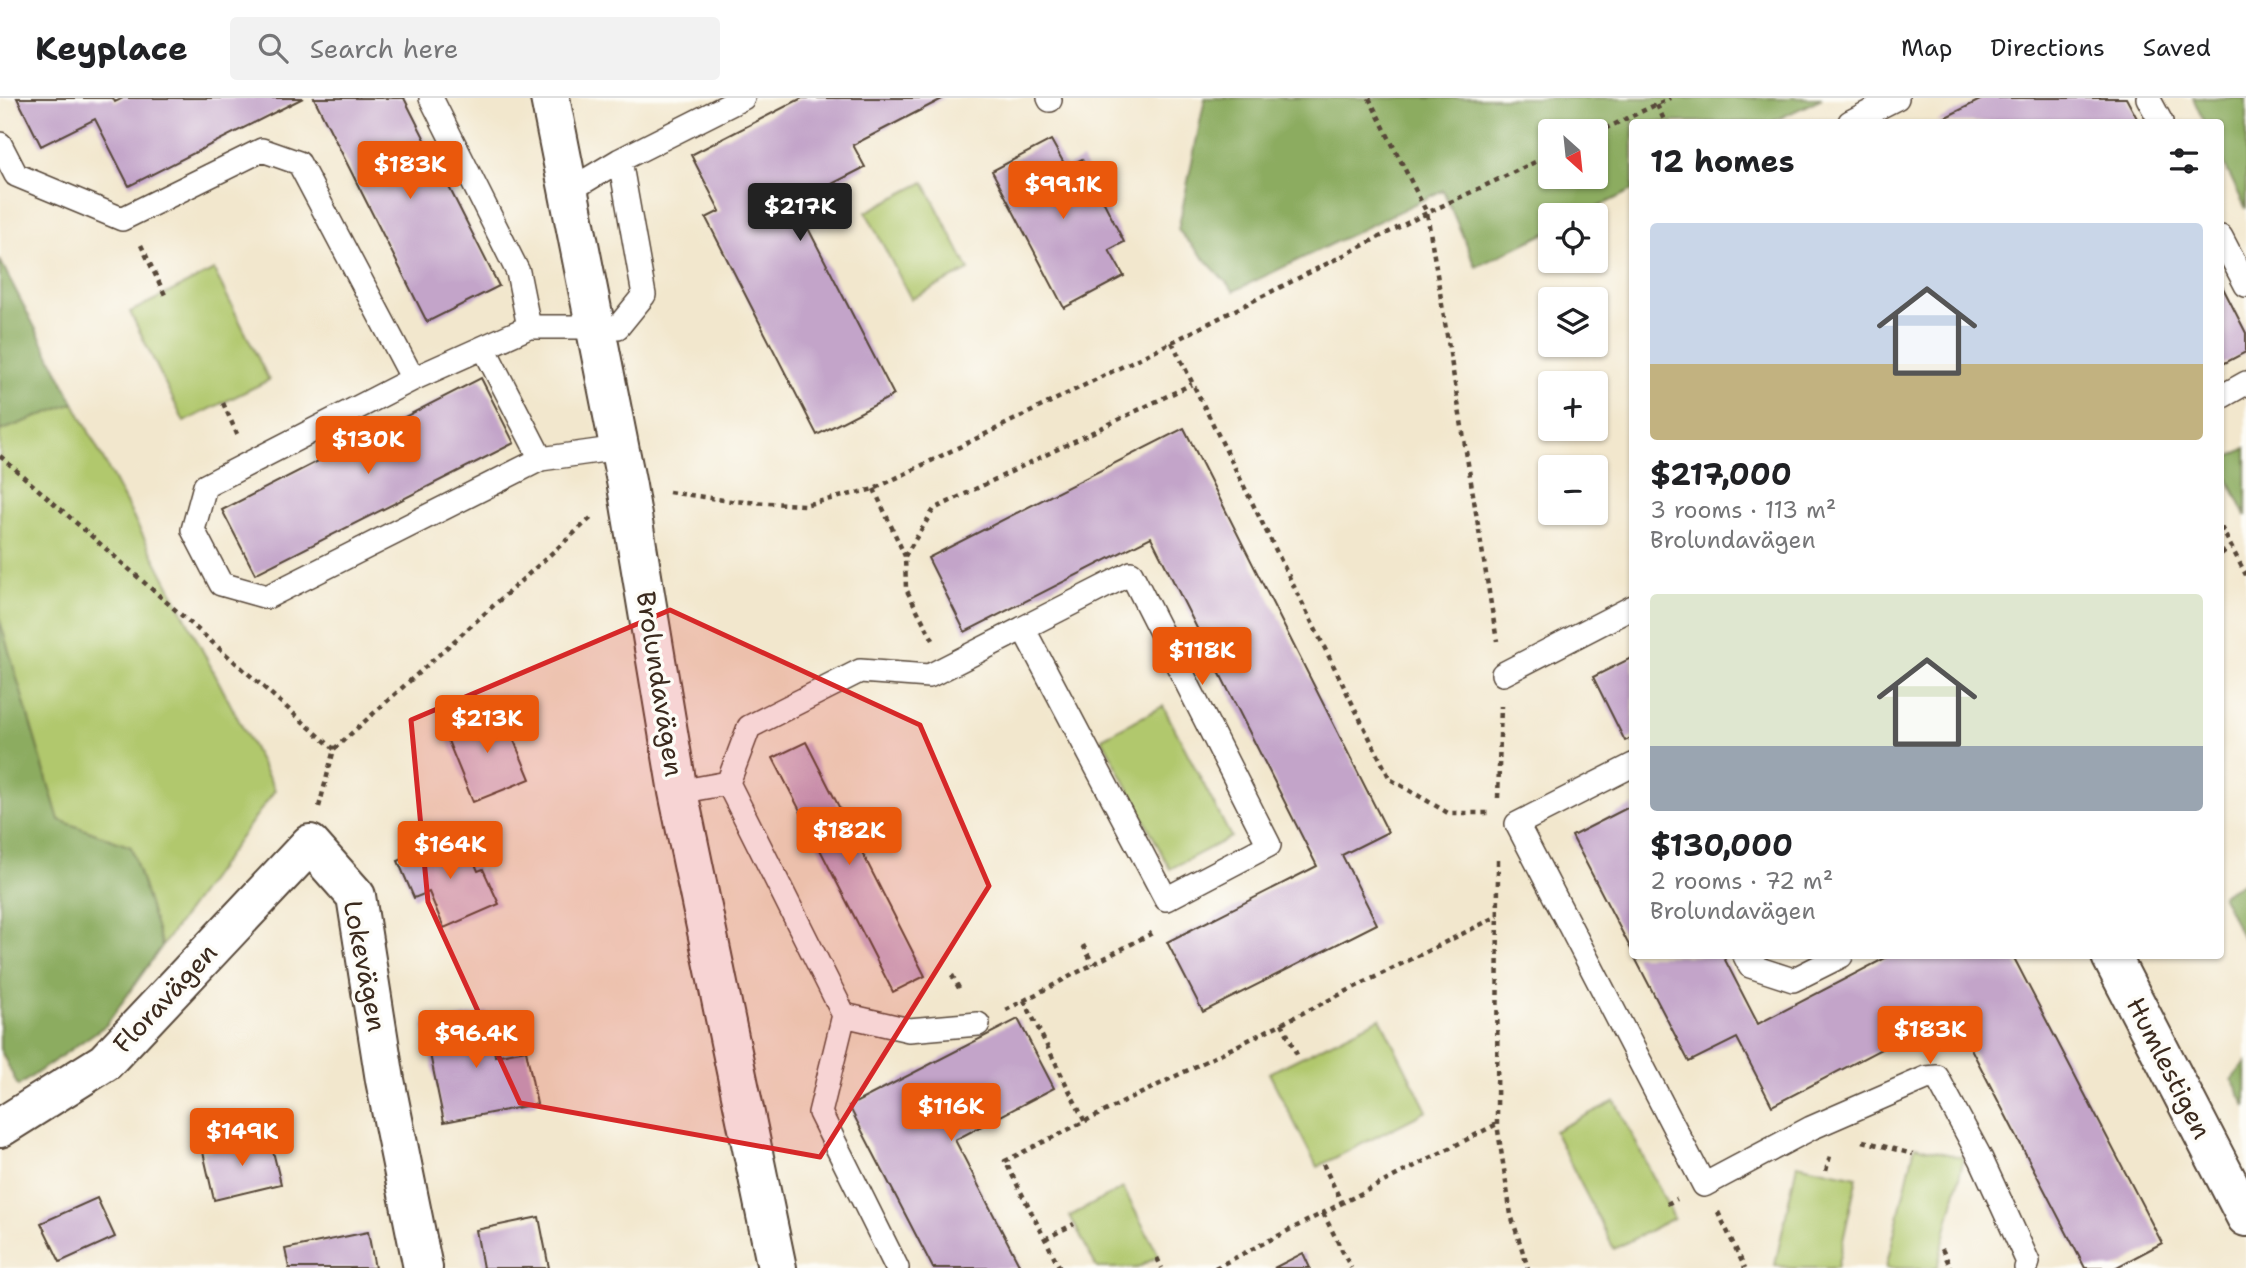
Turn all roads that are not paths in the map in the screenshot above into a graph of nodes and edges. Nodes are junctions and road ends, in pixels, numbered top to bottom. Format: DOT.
graph roads {
  1 [pos="431,98"];
  2 [pos="550,98"];
  3 [pos="743,98"];
  4 [pos="1897,98"];
  5 [pos="2148,98"];
  6 [pos="1856,119"];
  7 [pos="2159,119"];
  8 [pos="0,144"];
  9 [pos="620,160"];
  10 [pos="570,190"];
  11 [pos="2224,243"];
  12 [pos="2246,285"];
  13 [pos="529,327"];
  14 [pos="597,328"];
  15 [pos="484,348"];
  16 [pos="413,379"];
  17 [pos="2246,383"];
  18 [pos="2224,395"];
  19 [pos="619,448"];
  20 [pos="541,459"];
  21 [pos="1629,609"];
  22 [pos="1023,628"];
  23 [pos="1503,674"];
  24 [pos="1629,767"];
  25 [pos="728,783"];
  26 [pos="678,792"];
  27 [pos="310,844"];
  28 [pos="1746,959"];
  29 [pos="1835,959"];
  30 [pos="2113,959"];
  31 [pos="844,1015"];
  32 [pos="978,1024"];
  33 [pos="0,1128"];
  34 [pos="2246,1217"];
  35 [pos="423,1268"];
  36 [pos="776,1268"];
  37 [pos="897,1268"];
  38 [pos="2026,1268"];
  1 -- 13 [label="lane"];
  2 -- 10 [label="street, Brolundavägen"];
  3 -- 9 [label="lane"];
  4 -- 6 [label="lane"];
  5 -- 7 [label="lane"];
  8 -- 16 [label="lane"];
  9 -- 10 [label="lane"];
  9 -- 14 [label="lane"];
  10 -- 14 [label="street, Brolundavägen"];
  11 -- 12 [label="lane"];
  13 -- 14 [label="lane"];
  13 -- 15 [label="lane"];
  14 -- 19 [label="street, Brolundavägen"];
  15 -- 16 [label="lane"];
  15 -- 20 [label="lane"];
  16 -- 20 [label="lane"];
  17 -- 18 [label="lane"];
  19 -- 20 [label="lane"];
  19 -- 26 [label="street, Brolundavägen"];
  21 -- 23 [label="lane"];
  22 -- 22 [label="lane"];
  22 -- 25 [label="lane"];
  24 -- 38 [label="lane"];
  25 -- 26 [label="lane"];
  25 -- 31 [label="lane"];
  26 -- 36 [label="street, Brolundavägen"];
  27 -- 33 [label="street, Floravägen"];
  27 -- 35 [label="street, Lokevägen"];
  28 -- 29 [label="lane"];
  30 -- 34 [label="street, Humlestigen"];
  31 -- 32 [label="lane"];
  31 -- 37 [label="lane"];
}
